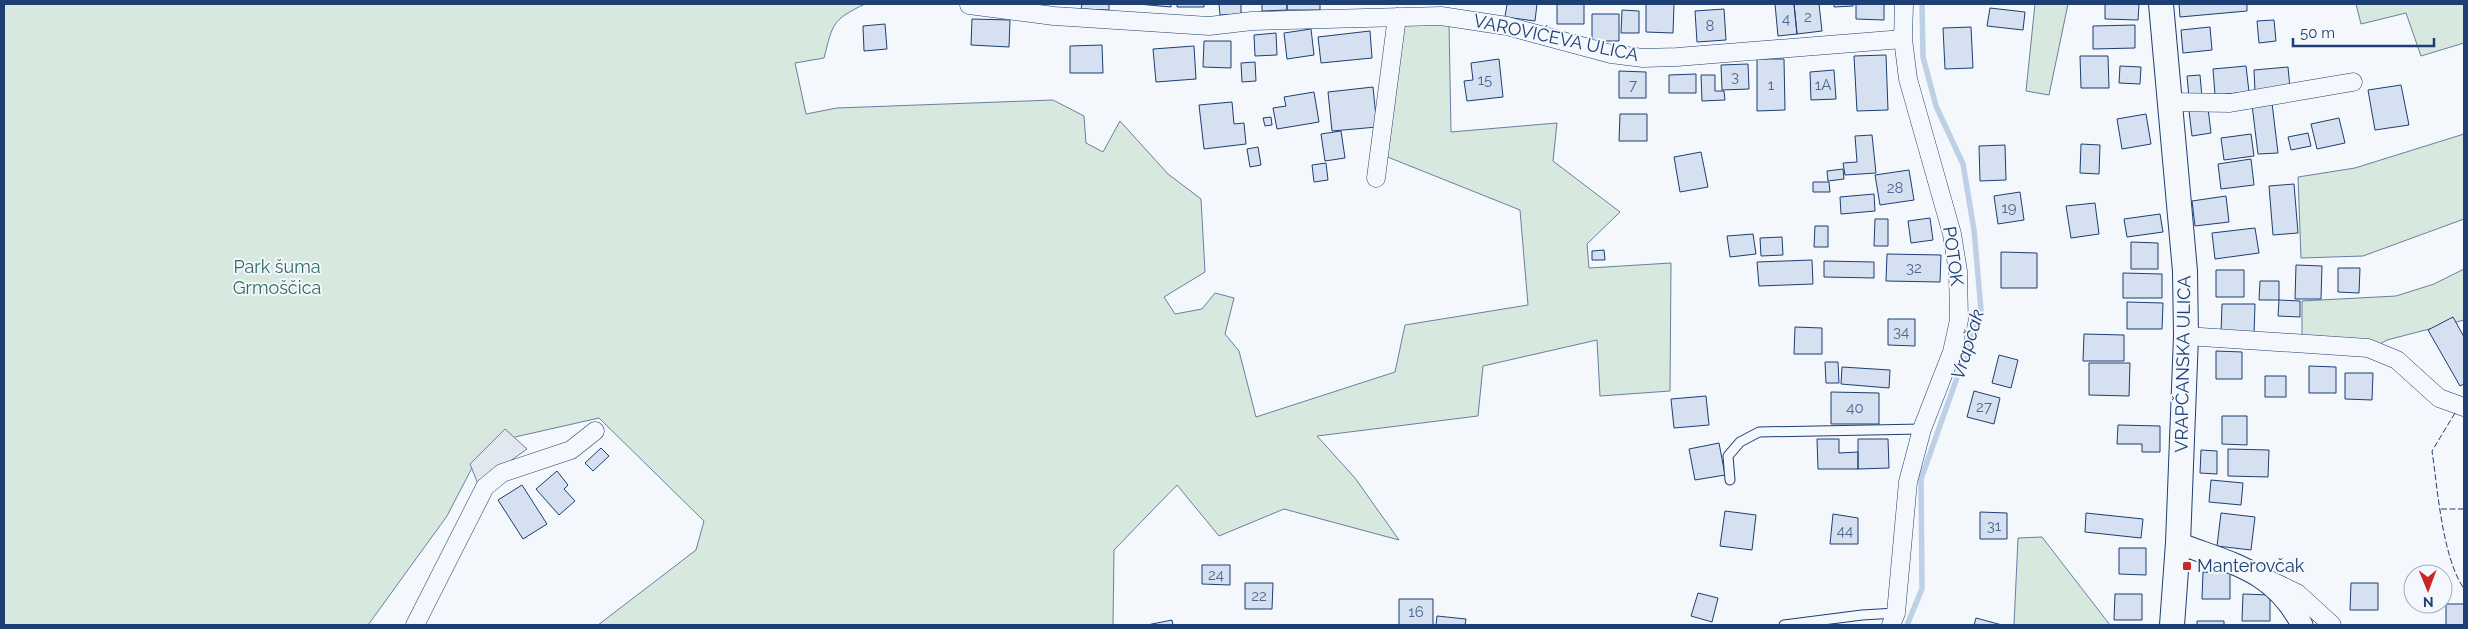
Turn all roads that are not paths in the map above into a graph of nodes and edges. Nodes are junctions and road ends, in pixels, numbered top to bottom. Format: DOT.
graph roads {
  1 [pos="1904,4"];
  2 [pos="2160,4"];
  3 [pos="969,5"];
  4 [pos="1397,17"];
  5 [pos="1903,39"];
  6 [pos="2353,82"];
  7 [pos="2170,102"];
  8 [pos="1376,178"];
  9 [pos="2186,336"];
  10 [pos="2464,408"];
  11 [pos="1922,429"];
  12 [pos="595,431"];
  13 [pos="1730,480"];
  14 [pos="2178,543"];
  15 [pos="2261,576"];
  16 [pos="1894,619"];
  17 [pos="415,625"];
  18 [pos="1784,625"];
  19 [pos="2172,625"];
  20 [pos="2302,625"];
  21 [pos="2332,625"];
  1 -- 5 [label="street, POTOK"];
  2 -- 7 [label="main road, VRAPČANSKA ULICA"];
  3 -- 4 [label="street, VAROVIĆEVA ULICA"];
  4 -- 5 [label="street, VAROVIĆEVA ULICA"];
  4 -- 8 [label="street"];
  5 -- 11 [label="street, POTOK"];
  6 -- 7 [label="street"];
  7 -- 9 [label="main road, VRAPČANSKA ULICA"];
  9 -- 10 [label="street"];
  9 -- 14 [label="main road, VRAPČANSKA ULICA"];
  11 -- 13 [label="lane"];
  11 -- 16 [label="street, POTOK"];
  12 -- 17 [label="street"];
  14 -- 15 [label="street"];
  14 -- 19 [label="main road, VRAPČANSKA ULICA"];
  15 -- 20 [label="street"];
  15 -- 21 [label="street"];
  16 -- 18 [label="lane"];
}
